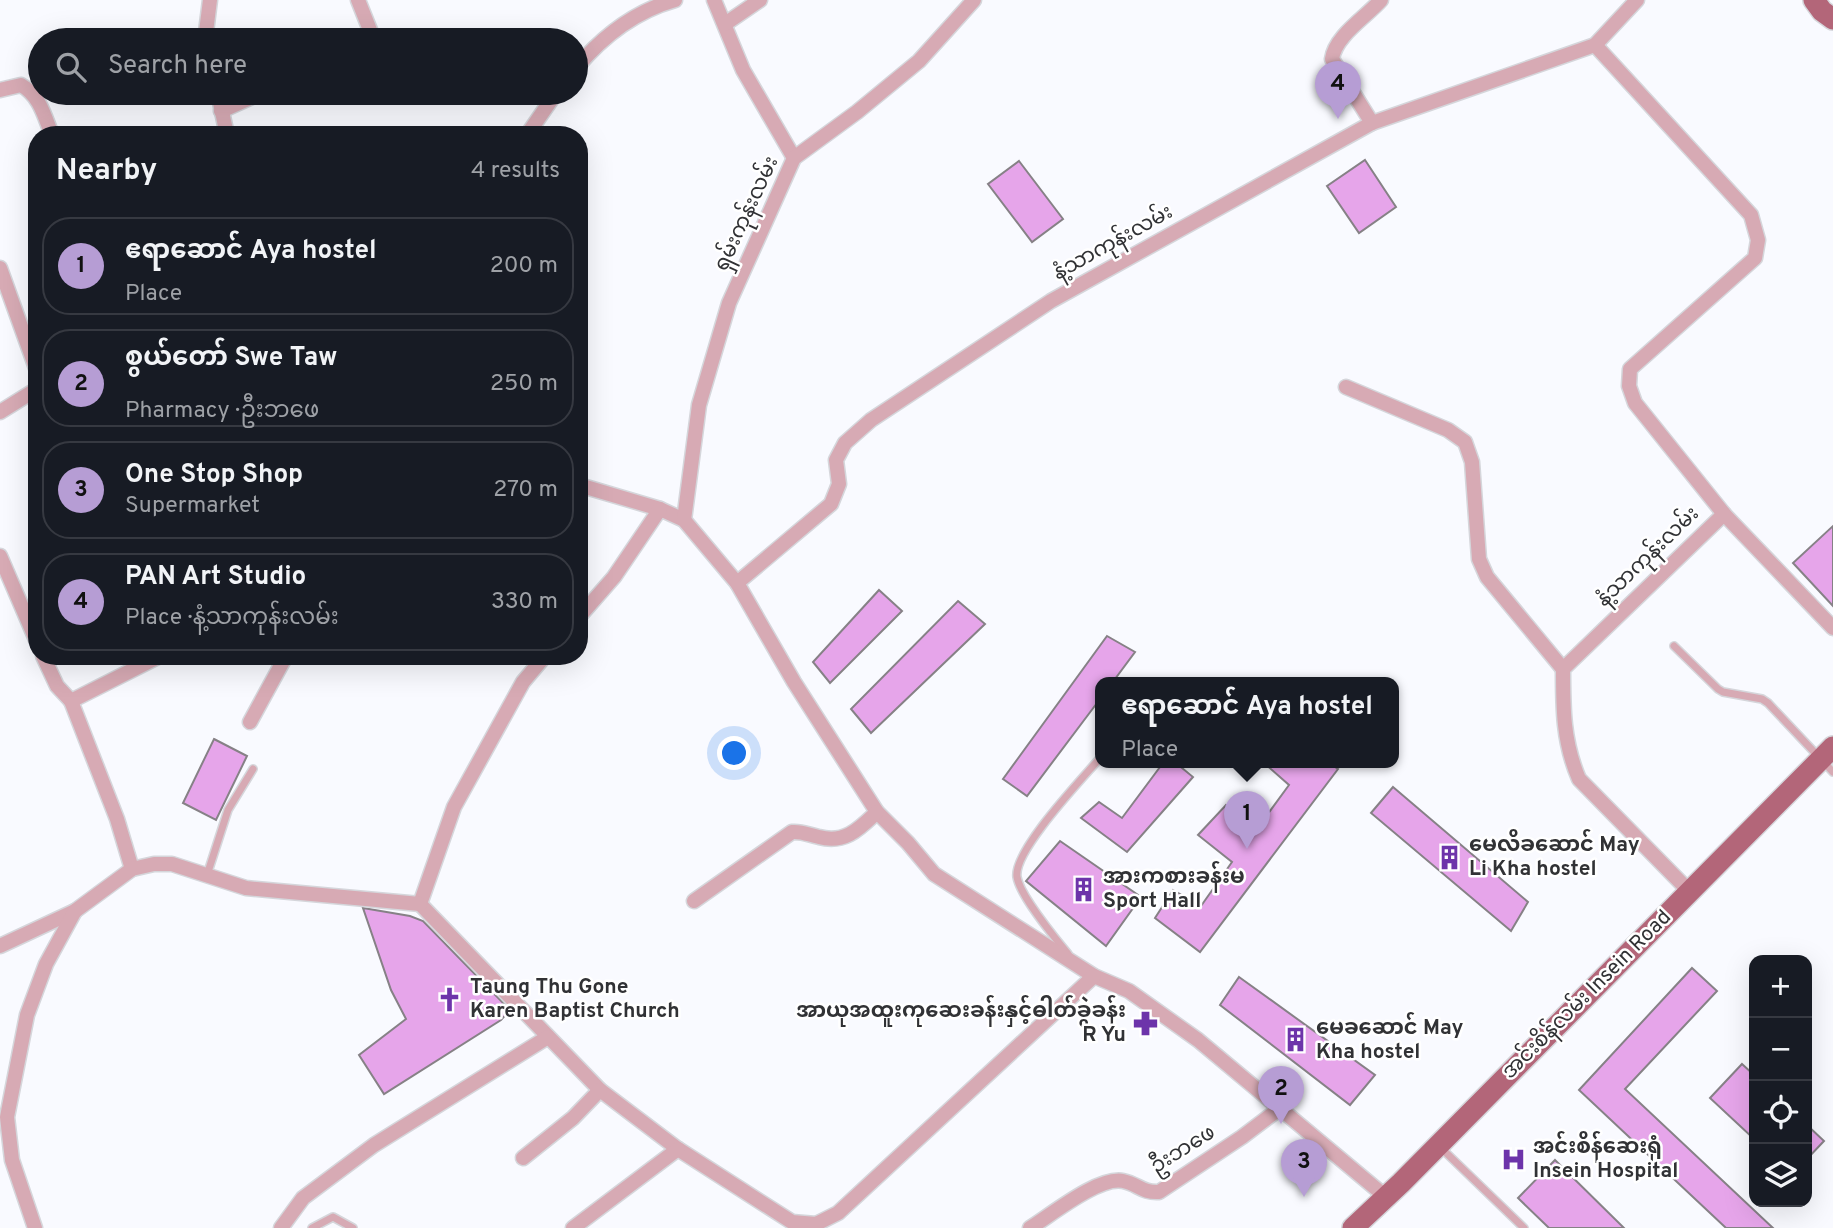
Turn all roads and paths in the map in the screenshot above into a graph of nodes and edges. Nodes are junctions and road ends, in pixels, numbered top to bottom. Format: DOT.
graph roads {
  1 [pos="211,0"];
  2 [pos="358,0"];
  3 [pos="675,0"];
  4 [pos="715,0"];
  5 [pos="760,0"];
  6 [pos="974,0"];
  7 [pos="1381,0"];
  8 [pos="1637,0"];
  9 [pos="1814,0"];
  10 [pos="1833,19"];
  11 [pos="725,24"];
  12 [pos="207,28"];
  13 [pos="369,28"];
  14 [pos="1595,45"];
  15 [pos="588,54"];
  16 [pos="28,89"];
  17 [pos="0,90"];
  18 [pos="40,105"];
  19 [pos="220,105"];
  20 [pos="234,105"];
  21 [pos="548,105"];
  22 [pos="221,111"];
  23 [pos="1372,123"];
  24 [pos="48,126"];
  25 [pos="225,126"];
  26 [pos="533,126"];
  27 [pos="794,158"];
  28 [pos="0,268"];
  29 [pos="28,345"];
  30 [pos="1346,387"];
  31 [pos="28,395"];
  32 [pos="0,412"];
  33 [pos="588,488"];
  34 [pos="660,509"];
  35 [pos="1724,514"];
  36 [pos="684,520"];
  37 [pos="0,556"];
  38 [pos="737,583"];
  39 [pos="588,607"];
  40 [pos="28,621"];
  41 [pos="1833,628"];
  42 [pos="1674,646"];
  43 [pos="47,665"];
  44 [pos="142,665"];
  45 [pos="281,665"];
  46 [pos="537,665"];
  47 [pos="1563,669"];
  48 [pos="71,701"];
  49 [pos="250,722"];
  50 [pos="1829,760"];
  51 [pos="1095,764"];
  52 [pos="253,769"];
  53 [pos="877,812"];
  54 [pos="132,869"];
  55 [pos="207,875"];
  56 [pos="1690,892"];
  57 [pos="694,901"];
  58 [pos="420,904"];
  59 [pos="75,911"];
  60 [pos="0,946"];
  61 [pos="1074,962"];
  62 [pos="1094,975"];
  63 [pos="548,1037"];
  64 [pos="600,1090"];
  65 [pos="1279,1109"];
  66 [pos="1438,1144"];
  67 [pos="678,1149"];
  68 [pos="523,1158"];
  69 [pos="1386,1197"];
  70 [pos="1521,1226"];
  71 [pos="36,1228"];
  72 [pos="281,1228"];
  73 [pos="312,1228"];
  74 [pos="353,1228"];
  75 [pos="573,1228"];
  76 [pos="1030,1228"];
  77 [pos="1353,1228"];
  1 -- 12 [label="street"];
  2 -- 13 [label="street"];
  3 -- 15 [label="street"];
  4 -- 11 [label="street"];
  5 -- 11 [label="street"];
  6 -- 27 [label="street, ရှမ်းကုန်းလမ်း"];
  7 -- 23 [label="street"];
  8 -- 14 [label="street, နံ့သာကုန်းလမ်း"];
  9 -- 10 [label="main road"];
  11 -- 27 [label="street"];
  14 -- 23 [label="street, နံ့သာကုန်းလမ်း"];
  14 -- 35 [label="street, နံ့သာကုန်းလမ်း"];
  16 -- 17 [label="street"];
  18 -- 24 [label="street"];
  19 -- 22 [label="street"];
  20 -- 22 [label="street"];
  21 -- 26 [label="street"];
  22 -- 25 [label="street"];
  23 -- 38 [label="street, နံ့သာကုန်းလမ်း"];
  27 -- 36 [label="street, ရှမ်းကုန်းလမ်း"];
  28 -- 29 [label="street"];
  30 -- 47 [label="street"];
  31 -- 32 [label="street"];
  33 -- 34 [label="street"];
  34 -- 36 [label="street"];
  34 -- 39 [label="street"];
  35 -- 41 [label="street"];
  35 -- 47 [label="street, နံ့သာကုန်းလမ်း"];
  36 -- 38 [label="street"];
  37 -- 40 [label="street"];
  38 -- 53 [label="street"];
  42 -- 50 [label="lane"];
  43 -- 48 [label="street"];
  44 -- 48 [label="street"];
  45 -- 49 [label="street"];
  46 -- 58 [label="street"];
  47 -- 56 [label="street"];
  48 -- 54 [label="street"];
  50 -- 56 [label="main road, အင်းစိန်လမ်း Insein Road"];
  51 -- 61 [label="lane"];
  52 -- 55 [label="lane"];
  53 -- 57 [label="street"];
  53 -- 61 [label="street"];
  54 -- 55 [label="street"];
  54 -- 59 [label="street"];
  55 -- 58 [label="street"];
  56 -- 66 [label="main road, အင်းစိန်လမ်း Insein Road"];
  58 -- 63 [label="street"];
  59 -- 60 [label="street"];
  59 -- 71 [label="street"];
  61 -- 62 [label="street"];
  62 -- 65 [label="street"];
  62 -- 67 [label="street"];
  63 -- 64 [label="street"];
  63 -- 72 [label="street"];
  64 -- 67 [label="street"];
  64 -- 68 [label="street"];
  65 -- 69 [label="street"];
  65 -- 76 [label="street, ဦးဘဖေ"];
  66 -- 69 [label="main road, အင်းစိန်လမ်း Insein Road"];
  66 -- 70 [label="lane"];
  67 -- 75 [label="street"];
  69 -- 77 [label="main road, အင်းစိန်လမ်း Insein Road"];
  73 -- 74 [label="lane"];
}
